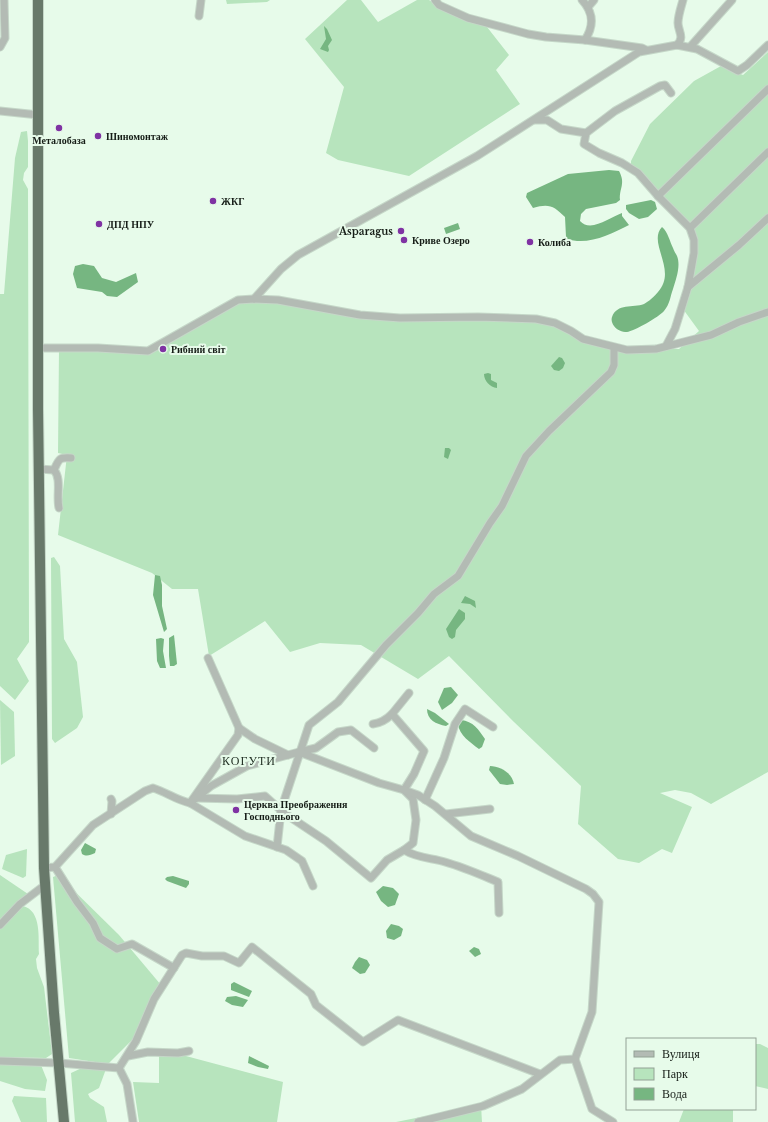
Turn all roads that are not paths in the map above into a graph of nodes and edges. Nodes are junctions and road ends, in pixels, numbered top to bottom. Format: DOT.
graph roads {
  1 [pos="4,0"];
  2 [pos="38,0"];
  3 [pos="201,0"];
  4 [pos="435,0"];
  5 [pos="582,0"];
  6 [pos="594,0"];
  7 [pos="683,0"];
  8 [pos="732,0"];
  9 [pos="588,7"];
  10 [pos="199,16"];
  11 [pos="585,40"];
  12 [pos="677,45"];
  13 [pos="768,45"];
  14 [pos="0,47"];
  15 [pos="690,47"];
  16 [pos="646,51"];
  17 [pos="768,89"];
  18 [pos="671,93"];
  19 [pos="0,111"];
  20 [pos="38,115"];
  21 [pos="535,120"];
  22 [pos="586,133"];
  23 [pos="768,152"];
  24 [pos="658,196"];
  25 [pos="768,218"];
  26 [pos="690,228"];
  27 [pos="688,287"];
  28 [pos="254,299"];
  29 [pos="768,312"];
  30 [pos="666,346"];
  31 [pos="39,348"];
  32 [pos="614,348"];
  33 [pos="71,458"];
  34 [pos="39,469"];
  35 [pos="54,470"];
  36 [pos="59,508"];
  37 [pos="208,658"];
  38 [pos="409,693"];
  39 [pos="392,714"];
  40 [pos="373,724"];
  41 [pos="493,726"];
  42 [pos="239,728"];
  43 [pos="374,748"];
  44 [pos="299,752"];
  45 [pos="288,755"];
  46 [pos="404,790"];
  47 [pos="196,798"];
  48 [pos="111,799"];
  49 [pos="425,800"];
  50 [pos="190,803"];
  51 [pos="490,808"];
  52 [pos="282,810"];
  53 [pos="111,814"];
  54 [pos="446,814"];
  55 [pos="278,847"];
  56 [pos="404,850"];
  57 [pos="55,867"];
  58 [pos="44,868"];
  59 [pos="45,885"];
  60 [pos="313,886"];
  61 [pos="499,913"];
  62 [pos="0,925"];
  63 [pos="174,968"];
  64 [pos="189,1051"];
  65 [pos="128,1056"];
  66 [pos="574,1059"];
  67 [pos="0,1061"];
  68 [pos="59,1063"];
  69 [pos="119,1068"];
  70 [pos="540,1074"];
  71 [pos="64,1122"];
  72 [pos="133,1122"];
  73 [pos="418,1122"];
  74 [pos="613,1122"];
  1 -- 14 [label="street"];
  2 -- 20 [label="highway"];
  3 -- 10 [label="street"];
  4 -- 11 [label="street"];
  5 -- 9 [label="street"];
  6 -- 9 [label="street"];
  7 -- 12 [label="street"];
  8 -- 15 [label="street"];
  9 -- 11 [label="street"];
  11 -- 16 [label="street"];
  12 -- 15 [label="street"];
  12 -- 16 [label="street"];
  13 -- 15 [label="street"];
  16 -- 21 [label="street"];
  17 -- 24 [label="street"];
  18 -- 22 [label="street"];
  19 -- 20 [label="street"];
  20 -- 31 [label="highway"];
  21 -- 22 [label="street"];
  21 -- 28 [label="street"];
  22 -- 24 [label="street"];
  23 -- 26 [label="street"];
  24 -- 26 [label="street"];
  25 -- 27 [label="street"];
  26 -- 27 [label="street"];
  27 -- 30 [label="street"];
  28 -- 31 [label="street"];
  28 -- 32 [label="street"];
  29 -- 30 [label="street"];
  30 -- 32 [label="street"];
  31 -- 34 [label="highway"];
  32 -- 44 [label="street"];
  33 -- 35 [label="street"];
  34 -- 35 [label="street"];
  34 -- 58 [label="highway"];
  35 -- 36 [label="street"];
  37 -- 42 [label="street"];
  38 -- 39 [label="street"];
  39 -- 40 [label="street"];
  39 -- 46 [label="street"];
  41 -- 49 [label="street"];
  42 -- 45 [label="street"];
  42 -- 50 [label="street"];
  43 -- 44 [label="street"];
  44 -- 45 [label="street"];
  44 -- 46 [label="street"];
  44 -- 52 [label="street"];
  45 -- 47 [label="street"];
  46 -- 49 [label="street"];
  46 -- 56 [label="street"];
  47 -- 50 [label="street"];
  47 -- 52 [label="street"];
  48 -- 53 [label="street"];
  49 -- 54 [label="street"];
  50 -- 53 [label="street"];
  50 -- 55 [label="street"];
  51 -- 54 [label="street"];
  52 -- 55 [label="street"];
  52 -- 56 [label="street"];
  53 -- 57 [label="street"];
  54 -- 66 [label="street"];
  55 -- 60 [label="street"];
  56 -- 61 [label="street"];
  57 -- 58 [label="street"];
  57 -- 63 [label="street"];
  58 -- 59 [label="highway"];
  59 -- 62 [label="street"];
  59 -- 68 [label="highway"];
  63 -- 65 [label="street"];
  63 -- 70 [label="street"];
  64 -- 65 [label="street"];
  65 -- 69 [label="street"];
  66 -- 70 [label="street"];
  66 -- 74 [label="street"];
  67 -- 68 [label="street"];
  68 -- 69 [label="street"];
  68 -- 71 [label="highway"];
  69 -- 72 [label="street"];
  70 -- 73 [label="street"];
}
